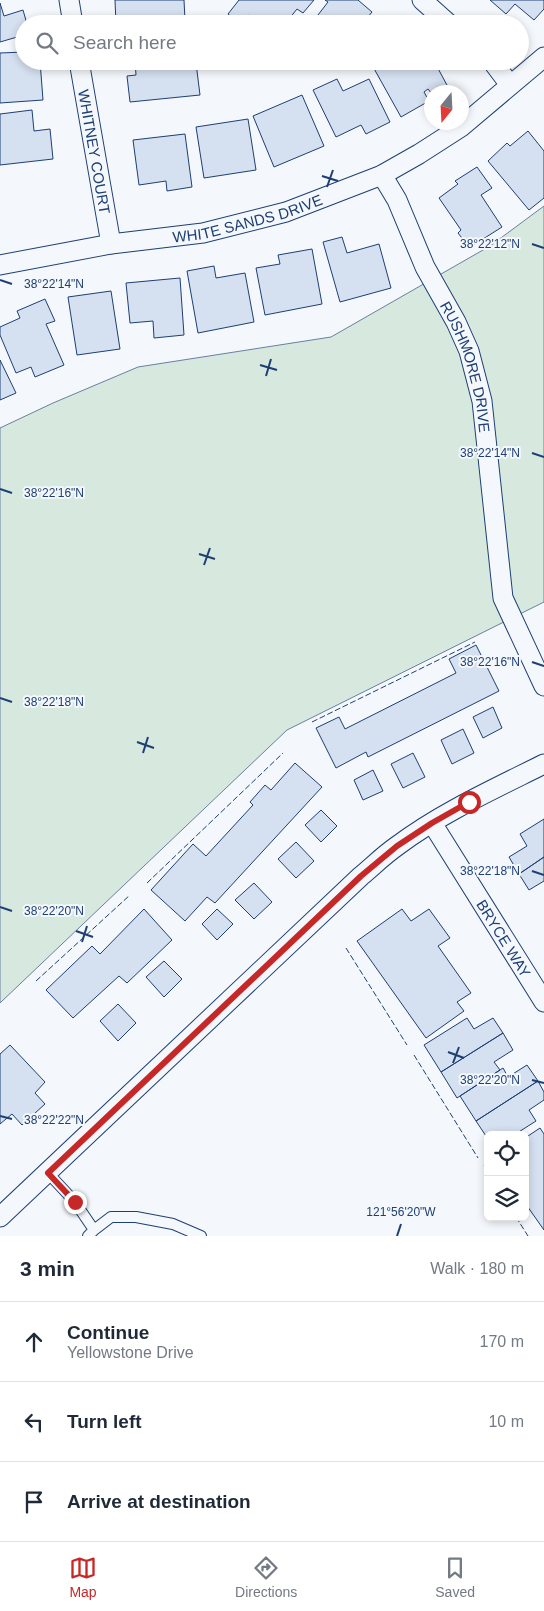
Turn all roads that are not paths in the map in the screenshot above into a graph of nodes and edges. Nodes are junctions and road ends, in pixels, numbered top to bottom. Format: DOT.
graph roads {
  1 [pos="69,0"];
  2 [pos="422,0"];
  3 [pos="72,15"];
  4 [pos="439,15"];
  5 [pos="544,57"];
  6 [pos="529,69"];
  7 [pos="81,70"];
  8 [pos="499,70"];
  9 [pos="528,70"];
  10 [pos="510,85"];
  11 [pos="382,175"];
  12 [pos="111,244"];
  13 [pos="0,265"];
  14 [pos="544,686"];
  15 [pos="544,764"];
  16 [pos="432,823"];
  17 [pos="544,1002"];
  18 [pos="48,1173"];
  19 [pos="0,1217"];
  20 [pos="91,1233"];
  21 [pos="201,1236"];
  1 -- 3 [label="street"];
  2 -- 4 [label="street"];
  5 -- 6 [label="street, WHITE SANDS DRIVE"];
  7 -- 12 [label="street, WHITNEY COURT"];
  8 -- 10 [label="street"];
  9 -- 10 [label="street, WHITE SANDS DRIVE"];
  10 -- 11 [label="street, WHITE SANDS DRIVE"];
  11 -- 12 [label="street, WHITE SANDS DRIVE"];
  11 -- 14 [label="street, RUSHMORE DRIVE"];
  12 -- 13 [label="street, WHITE SANDS DRIVE"];
  15 -- 16 [label="street"];
  16 -- 17 [label="street, BRYCE WAY"];
  16 -- 18 [label="street"];
  18 -- 19 [label="street"];
  18 -- 20 [label="lane"];
  20 -- 21 [label="lane"];
}
